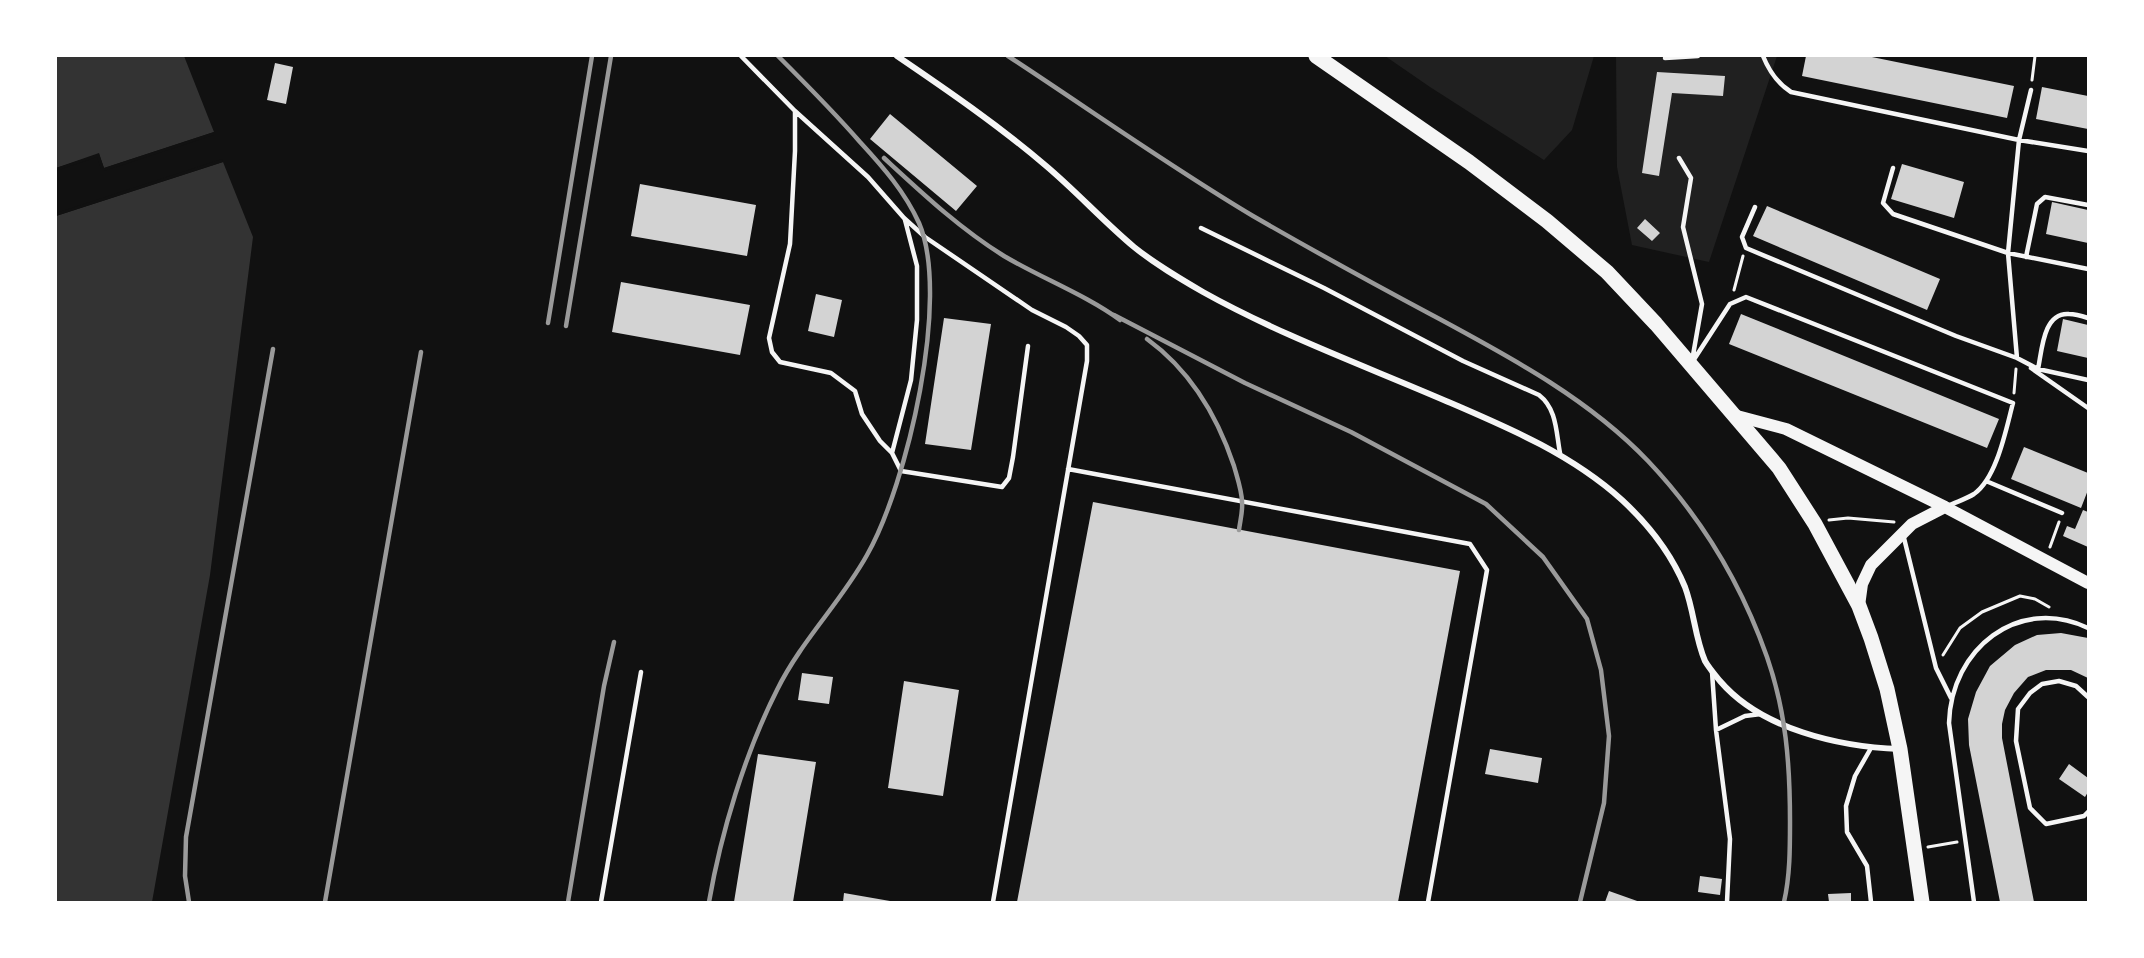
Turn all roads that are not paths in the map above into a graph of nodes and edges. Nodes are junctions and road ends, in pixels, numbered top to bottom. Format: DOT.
graph roads {
  1 [pos="741,56"];
  2 [pos="897,56"];
  3 [pos="1316,56"];
  4 [pos="1698,56"];
  5 [pos="1763,56"];
  6 [pos="1665,58"];
  7 [pos="2031,90"];
  8 [pos="795,111"];
  9 [pos="2019,140"];
  10 [pos="2088,151"];
  11 [pos="1679,158"];
  12 [pos="1893,168"];
  13 [pos="2088,205"];
  14 [pos="1755,207"];
  15 [pos="904,218"];
  16 [pos="1201,228"];
  17 [pos="2008,254"];
  18 [pos="2026,257"];
  19 [pos="2088,269"];
  20 [pos="2088,318"];
  21 [pos="1028,346"];
  22 [pos="2017,358"];
  23 [pos="1692,364"];
  24 [pos="2038,369"];
  25 [pos="2088,380"];
  26 [pos="2088,408"];
  27 [pos="1737,416"];
  28 [pos="892,453"];
  29 [pos="1560,453"];
  30 [pos="1068,469"];
  31 [pos="1986,481"];
  32 [pos="1945,507"];
  33 [pos="2062,513"];
  34 [pos="1907,529"];
  35 [pos="2088,583"];
  36 [pos="1859,606"];
  37 [pos="2088,628"];
  38 [pos="1712,671"];
  39 [pos="641,672"];
  40 [pos="2088,697"];
  41 [pos="1951,698"];
  42 [pos="1761,714"];
  43 [pos="1716,730"];
  44 [pos="1871,748"];
  45 [pos="1900,749"];
  46 [pos="2088,812"];
  47 [pos="601,903"];
  48 [pos="993,903"];
  49 [pos="1428,903"];
  50 [pos="1727,903"];
  51 [pos="1871,903"];
  52 [pos="1922,903"];
  53 [pos="1974,903"];
  1 -- 8 [label="lane"];
  2 -- 29 [label="street"];
  3 -- 23 [label="main road"];
  4 -- 6 [label="lane"];
  5 -- 9 [label="lane"];
  7 -- 9 [label="lane"];
  8 -- 15 [label="lane"];
  8 -- 28 [label="lane"];
  9 -- 10 [label="lane"];
  9 -- 17 [label="lane"];
  11 -- 23 [label="lane"];
  12 -- 17 [label="lane"];
  13 -- 18 [label="lane"];
  14 -- 22 [label="lane"];
  15 -- 28 [label="lane"];
  15 -- 30 [label="lane"];
  16 -- 29 [label="lane"];
  17 -- 18 [label="lane"];
  17 -- 22 [label="lane"];
  18 -- 19 [label="lane"];
  20 -- 24 [label="lane"];
  21 -- 28 [label="lane"];
  22 -- 24 [label="lane"];
  22 -- 26 [label="lane"];
  23 -- 27 [label="main road"];
  23 -- 31 [label="lane"];
  24 -- 25 [label="lane"];
  27 -- 32 [label="main road"];
  27 -- 36 [label="main road"];
  29 -- 38 [label="street"];
  30 -- 48 [label="lane"];
  30 -- 49 [label="lane"];
  31 -- 32 [label="lane"];
  31 -- 33 [label="lane"];
  32 -- 34 [label="main road"];
  32 -- 35 [label="main road"];
  34 -- 36 [label="main road"];
  34 -- 41 [label="lane"];
  36 -- 45 [label="main road"];
  37 -- 41 [label="lane"];
  38 -- 42 [label="street"];
  38 -- 43 [label="lane"];
  39 -- 47 [label="lane"];
  40 -- 46 [label="lane"];
  41 -- 53 [label="lane"];
  42 -- 43 [label="lane"];
  42 -- 44 [label="street"];
  43 -- 50 [label="lane"];
  44 -- 45 [label="street"];
  44 -- 51 [label="lane"];
  45 -- 52 [label="main road"];
}
